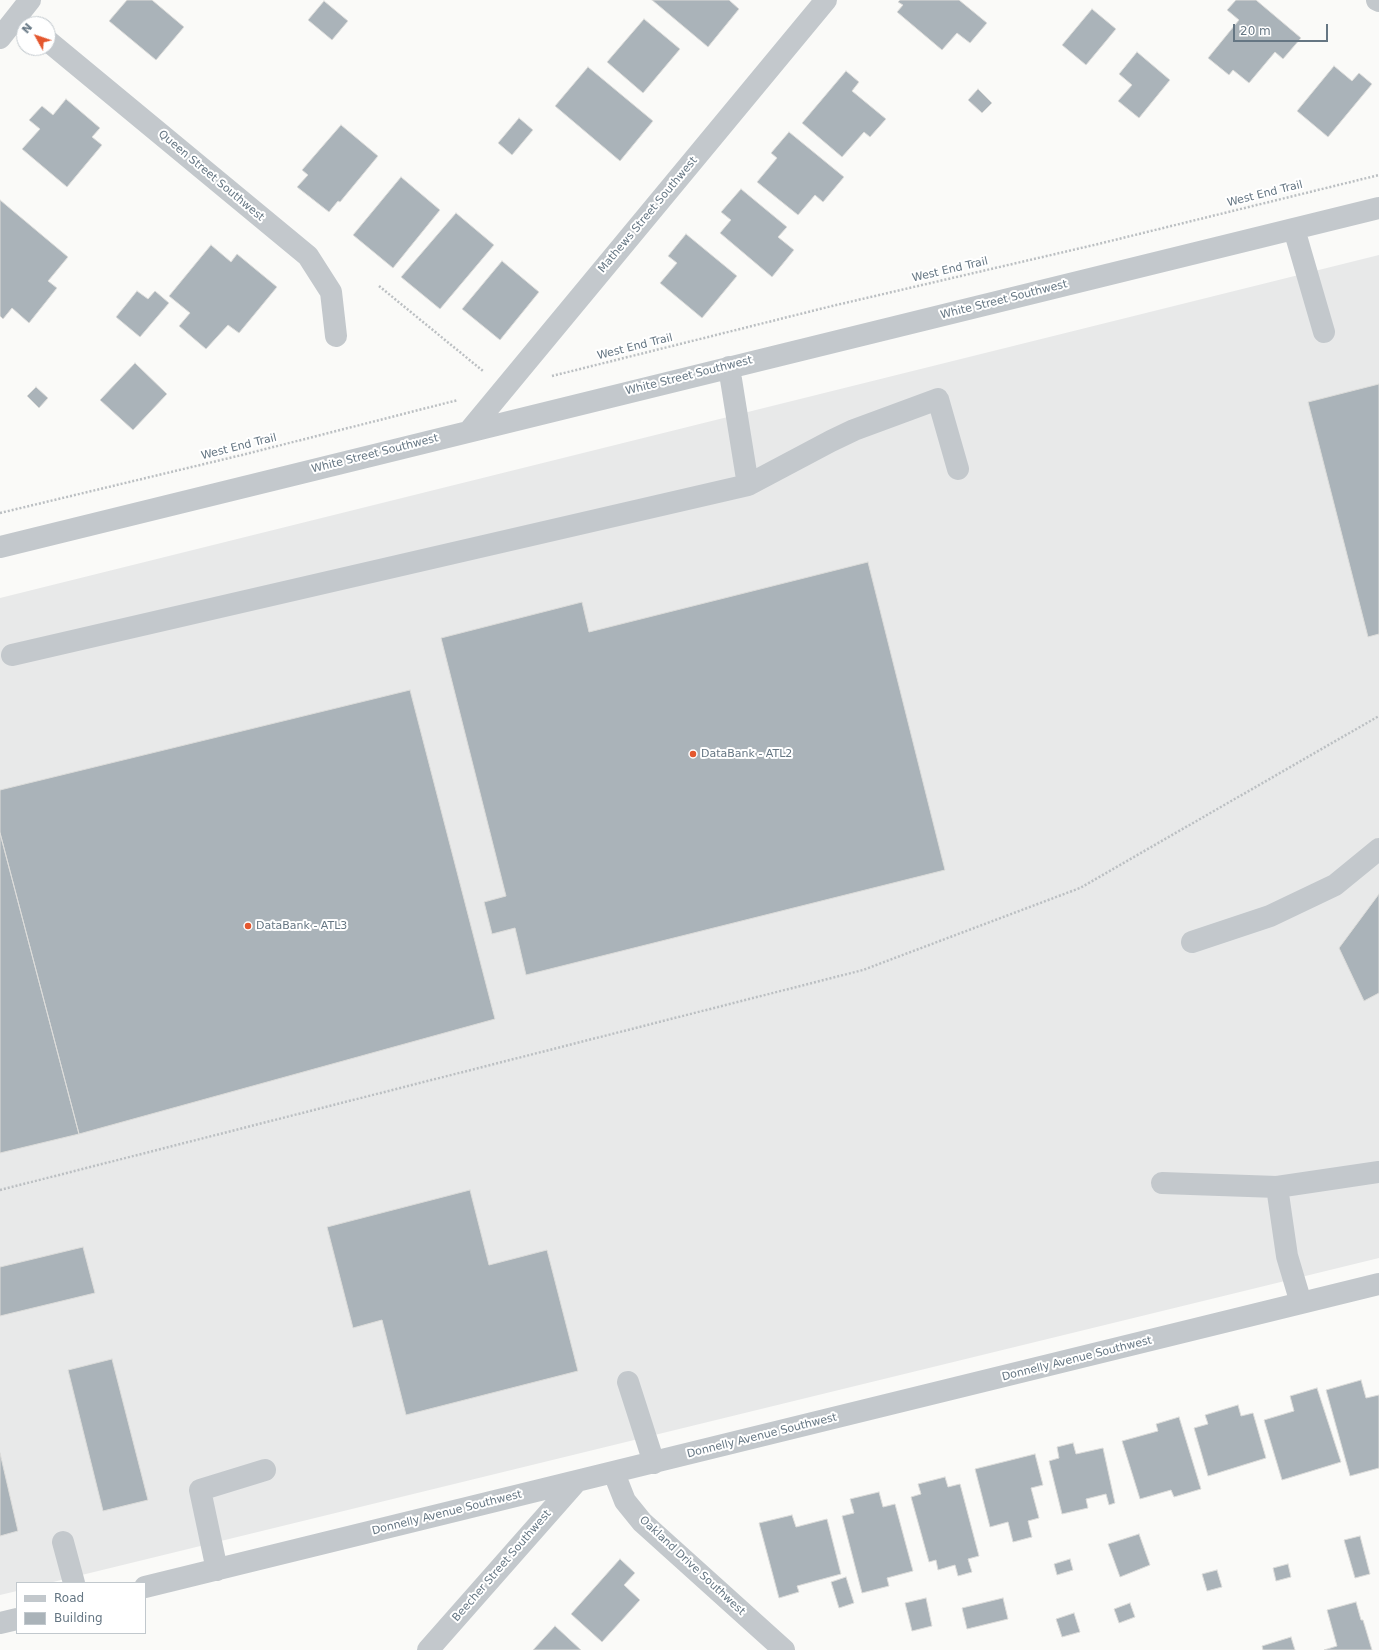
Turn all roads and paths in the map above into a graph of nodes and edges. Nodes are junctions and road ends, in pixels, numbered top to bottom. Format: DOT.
graph roads {
  1 [pos="826,0"];
  2 [pos="25,13"];
  3 [pos="0,38"];
  4 [pos="56,48"];
  5 [pos="1379,175"];
  6 [pos="1379,208"];
  7 [pos="1294,229"];
  8 [pos="380,286"];
  9 [pos="1324,332"];
  10 [pos="336,336"];
  11 [pos="729,367"];
  12 [pos="487,374"];
  13 [pos="551,377"];
  14 [pos="465,398"];
  15 [pos="470,430"];
  16 [pos="958,469"];
  17 [pos="748,486"];
  18 [pos="0,513"];
  19 [pos="0,547"];
  20 [pos="12,655"];
  21 [pos="1379,716"];
  22 [pos="1379,849"];
  23 [pos="1192,942"];
  24 [pos="1379,1172"];
  25 [pos="1162,1183"];
  26 [pos="1277,1187"];
  27 [pos="0,1190"];
  28 [pos="1379,1284"];
  29 [pos="1301,1303"];
  30 [pos="628,1382"];
  31 [pos="654,1463"];
  32 [pos="265,1470"];
  33 [pos="614,1473"];
  34 [pos="577,1481"];
  35 [pos="63,1542"];
  36 [pos="217,1570"];
  37 [pos="74,1582"];
  38 [pos="146,1587"];
  39 [pos="16,1619"];
  40 [pos="0,1623"];
  41 [pos="428,1650"];
  42 [pos="784,1650"];
  1 -- 15 [label="street, Mathews Street Southwest"];
  2 -- 3 [label="street"];
  4 -- 10 [label="street, Queen Street Southwest"];
  5 -- 13 [label="path, West End Trail"];
  6 -- 7 [label="street, White Street Southwest"];
  7 -- 9 [label="street"];
  7 -- 11 [label="street, White Street Southwest"];
  8 -- 12 [label="path"];
  11 -- 15 [label="street, White Street Southwest"];
  11 -- 17 [label="street"];
  14 -- 18 [label="path, West End Trail"];
  15 -- 19 [label="street, White Street Southwest"];
  16 -- 17 [label="street"];
  17 -- 20 [label="street"];
  21 -- 27 [label="path"];
  22 -- 23 [label="street"];
  24 -- 26 [label="street"];
  25 -- 26 [label="street"];
  26 -- 29 [label="street"];
  28 -- 29 [label="street, Donnelly Avenue Southwest"];
  29 -- 31 [label="street, Donnelly Avenue Southwest"];
  30 -- 31 [label="street"];
  31 -- 33 [label="street, Donnelly Avenue Southwest"];
  32 -- 36 [label="street"];
  33 -- 34 [label="street, Donnelly Avenue Southwest"];
  33 -- 42 [label="street, Oakland Drive Southwest"];
  34 -- 36 [label="street, Donnelly Avenue Southwest"];
  34 -- 41 [label="street, Beecher Street Southwest"];
  35 -- 37 [label="street"];
  36 -- 38 [label="street, Donnelly Avenue Southwest"];
  39 -- 40 [label="street"];
}
